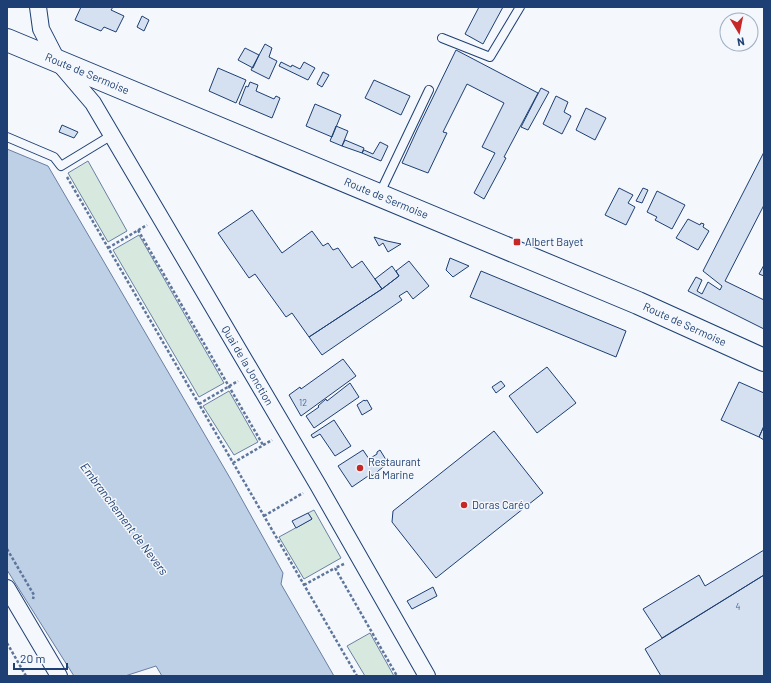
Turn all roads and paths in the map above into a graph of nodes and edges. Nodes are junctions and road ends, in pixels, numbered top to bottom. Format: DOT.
graph roads {
  1 [pos="38,7"];
  2 [pos="520,7"];
  3 [pos="442,38"];
  4 [pos="7,40"];
  5 [pos="58,62"];
  6 [pos="429,90"];
  7 [pos="112,134"];
  8 [pos="7,137"];
  9 [pos="61,166"];
  10 [pos="379,196"];
  11 [pos="160,217"];
  12 [pos="138,230"];
  13 [pos="108,248"];
  14 [pos="764,360"];
  15 [pos="252,373"];
  16 [pos="229,386"];
  17 [pos="198,404"];
  18 [pos="275,439"];
  19 [pos="263,445"];
  20 [pos="233,463"];
  21 [pos="318,485"];
  22 [pos="264,516"];
  23 [pos="346,562"];
  24 [pos="335,568"];
  25 [pos="304,585"];
  26 [pos="7,588"];
  27 [pos="7,643"];
  28 [pos="26,676"];
  29 [pos="59,676"];
  30 [pos="357,676"];
  31 [pos="397,676"];
  32 [pos="427,676"];
  1 -- 5 [label="street, Quai de la Jonction"];
  2 -- 3 [label="lane"];
  4 -- 5 [label="main road, Route de Sermoise"];
  5 -- 7 [label="street, Quai de la Jonction"];
  5 -- 10 [label="main road, Route de Sermoise"];
  6 -- 10 [label="lane"];
  7 -- 9 [label="lane"];
  7 -- 11 [label="street, Quai de la Jonction"];
  8 -- 9 [label="lane"];
  9 -- 13 [label="path"];
  10 -- 14 [label="main road, Route de Sermoise"];
  11 -- 12 [label="path"];
  11 -- 15 [label="street, Quai de la Jonction"];
  12 -- 13 [label="path"];
  12 -- 16 [label="path"];
  13 -- 17 [label="path"];
  15 -- 16 [label="path"];
  15 -- 21 [label="street, Quai de la Jonction"];
  16 -- 17 [label="path"];
  16 -- 19 [label="path"];
  17 -- 20 [label="path"];
  18 -- 19 [label="path"];
  19 -- 20 [label="path"];
  20 -- 22 [label="path"];
  21 -- 22 [label="path"];
  21 -- 32 [label="street, Quai de la Jonction"];
  22 -- 25 [label="path"];
  23 -- 24 [label="path"];
  24 -- 25 [label="path"];
  24 -- 31 [label="path"];
  25 -- 30 [label="path"];
  26 -- 29 [label="street"];
  27 -- 28 [label="path"];
}
